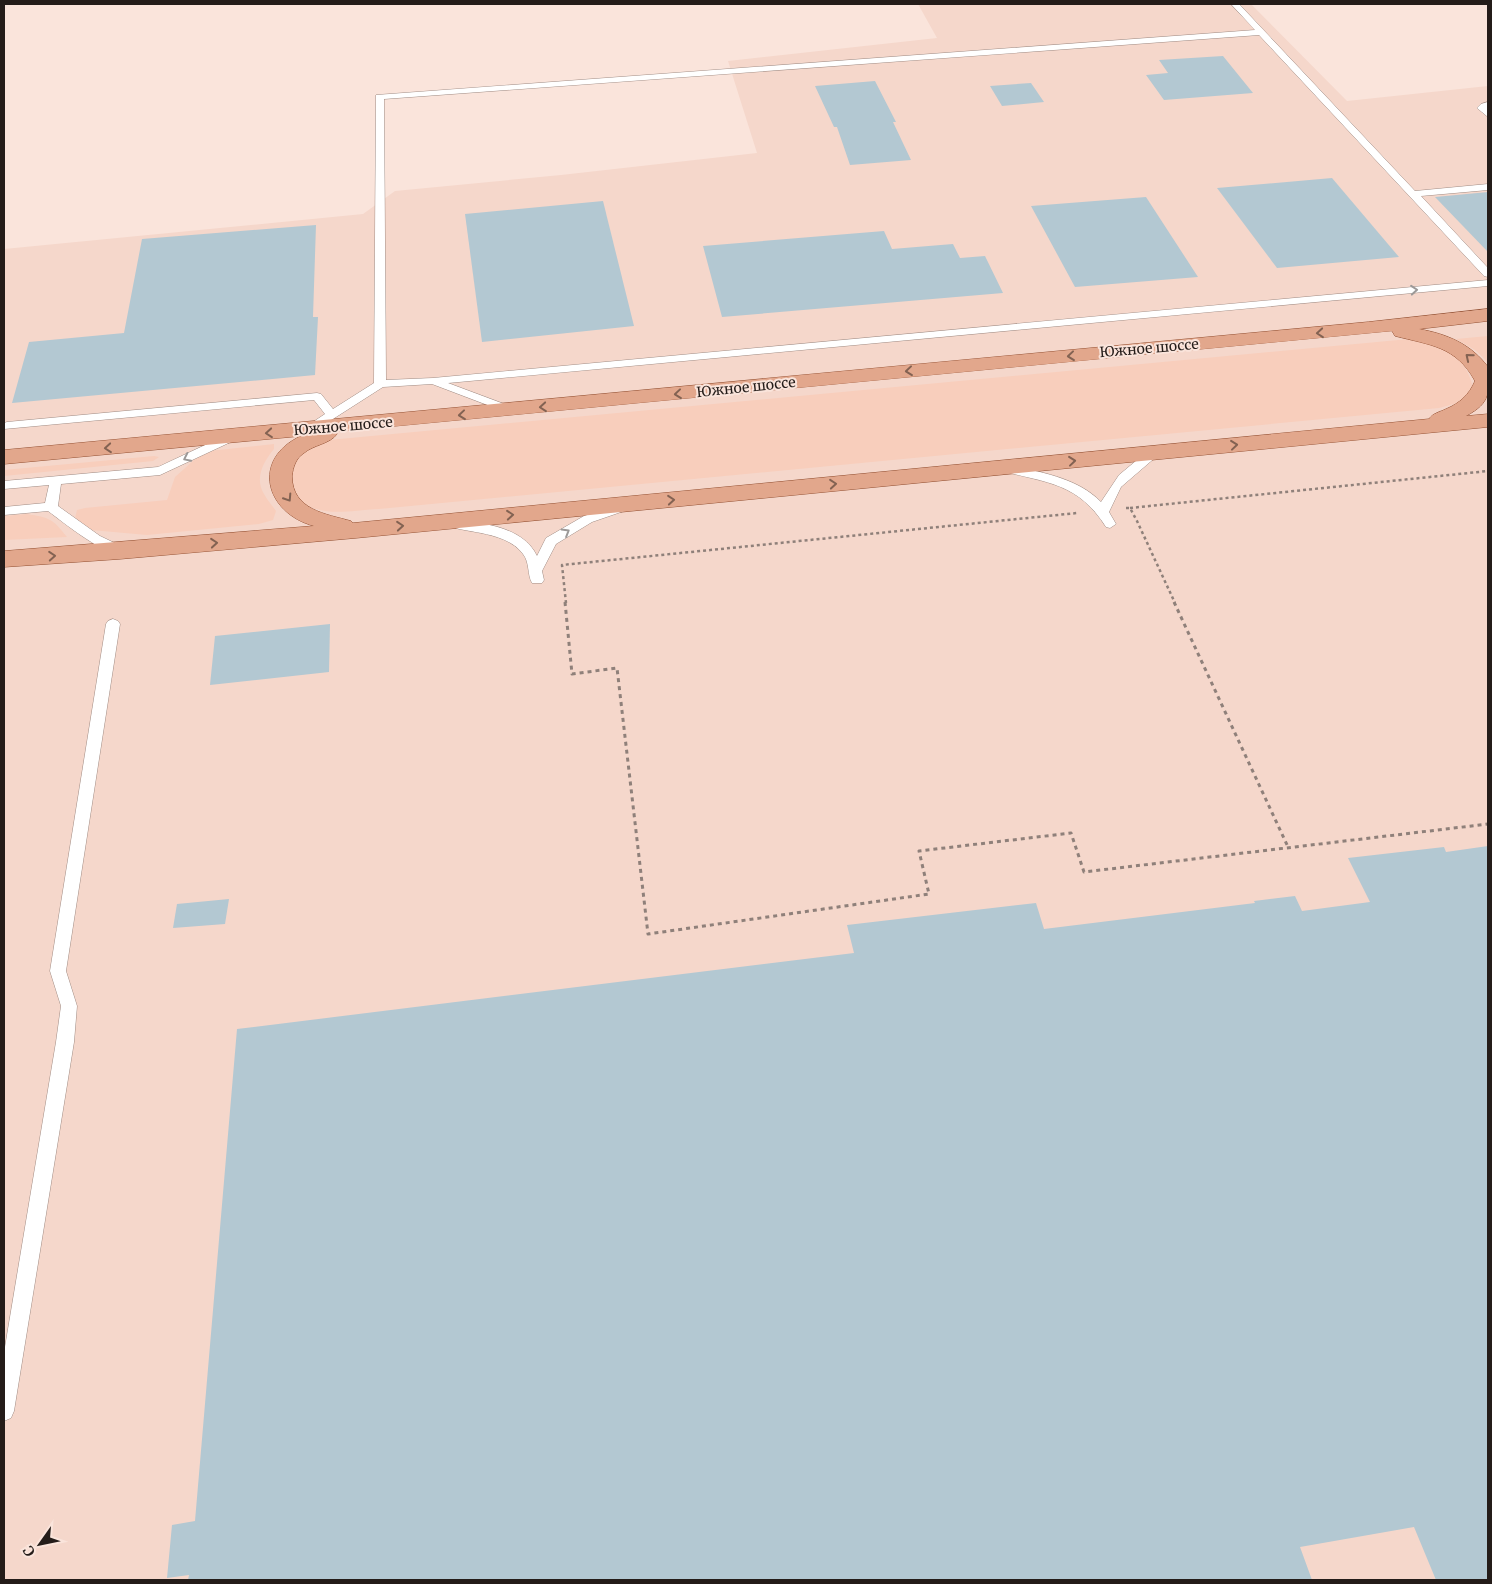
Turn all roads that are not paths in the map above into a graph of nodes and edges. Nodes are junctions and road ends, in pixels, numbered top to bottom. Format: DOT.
graph roads {
  1 [pos="1235,4"];
  2 [pos="1260,32"];
  3 [pos="1488,105"];
  4 [pos="1488,114"];
  5 [pos="1488,188"];
  6 [pos="1413,194"];
  7 [pos="1488,274"];
  8 [pos="1488,283"];
  9 [pos="1488,315"];
  10 [pos="1368,328"];
  11 [pos="433,381"];
  12 [pos="380,384"];
  13 [pos="511,410"];
  14 [pos="332,415"];
  15 [pos="1488,420"];
  16 [pos="7,426"];
  17 [pos="353,426"];
  18 [pos="1415,427"];
  19 [pos="311,429"];
  20 [pos="231,437"];
  21 [pos="1153,453"];
  22 [pos="4,457"];
  23 [pos="1006,468"];
  24 [pos="56,479"];
  25 [pos="4,485"];
  26 [pos="639,503"];
  27 [pos="51,507"];
  28 [pos="1104,510"];
  29 [pos="4,511"];
  30 [pos="444,522"];
  31 [pos="1110,524"];
  32 [pos="356,530"];
  33 [pos="120,551"];
  34 [pos="4,559"];
  35 [pos="113,624"];
  36 [pos="4,1411"];
  1 -- 2 [label="lane"];
  2 -- 6 [label="lane"];
  2 -- 12 [label="lane"];
  3 -- 4 [label="lane"];
  5 -- 6 [label="lane"];
  6 -- 7 [label="lane"];
  11 -- 8 [label="lane, one-way"];
  9 -- 10 [label="main road, Южное шоссе"];
  10 -- 13 [label="main road, Южное шоссе, one-way"];
  18 -- 10 [label="main road, one-way"];
  11 -- 12 [label="lane"];
  11 -- 13 [label="lane"];
  12 -- 14 [label="lane"];
  13 -- 17 [label="main road, Южное шоссе, one-way"];
  14 -- 16 [label="lane"];
  14 -- 19 [label="lane"];
  15 -- 18 [label="main road"];
  17 -- 19 [label="main road, Южное шоссе"];
  17 -- 32 [label="main road, one-way"];
  21 -- 18 [label="main road, one-way"];
  19 -- 20 [label="main road, Южное шоссе, one-way"];
  20 -- 22 [label="main road, Южное шоссе, one-way"];
  20 -- 24 [label="lane, one-way"];
  23 -- 21 [label="main road, one-way"];
  21 -- 28 [label="lane"];
  26 -- 23 [label="main road, one-way"];
  23 -- 28 [label="lane"];
  24 -- 25 [label="lane"];
  24 -- 27 [label="lane"];
  30 -- 26 [label="main road, one-way"];
  30 -- 26 [label="lane, one-way"];
  27 -- 29 [label="lane"];
  27 -- 33 [label="lane"];
  28 -- 31 [label="lane"];
  32 -- 30 [label="main road, one-way"];
  33 -- 32 [label="main road, one-way"];
  34 -- 33 [label="main road, one-way"];
  35 -- 36 [label="lane"];
}
